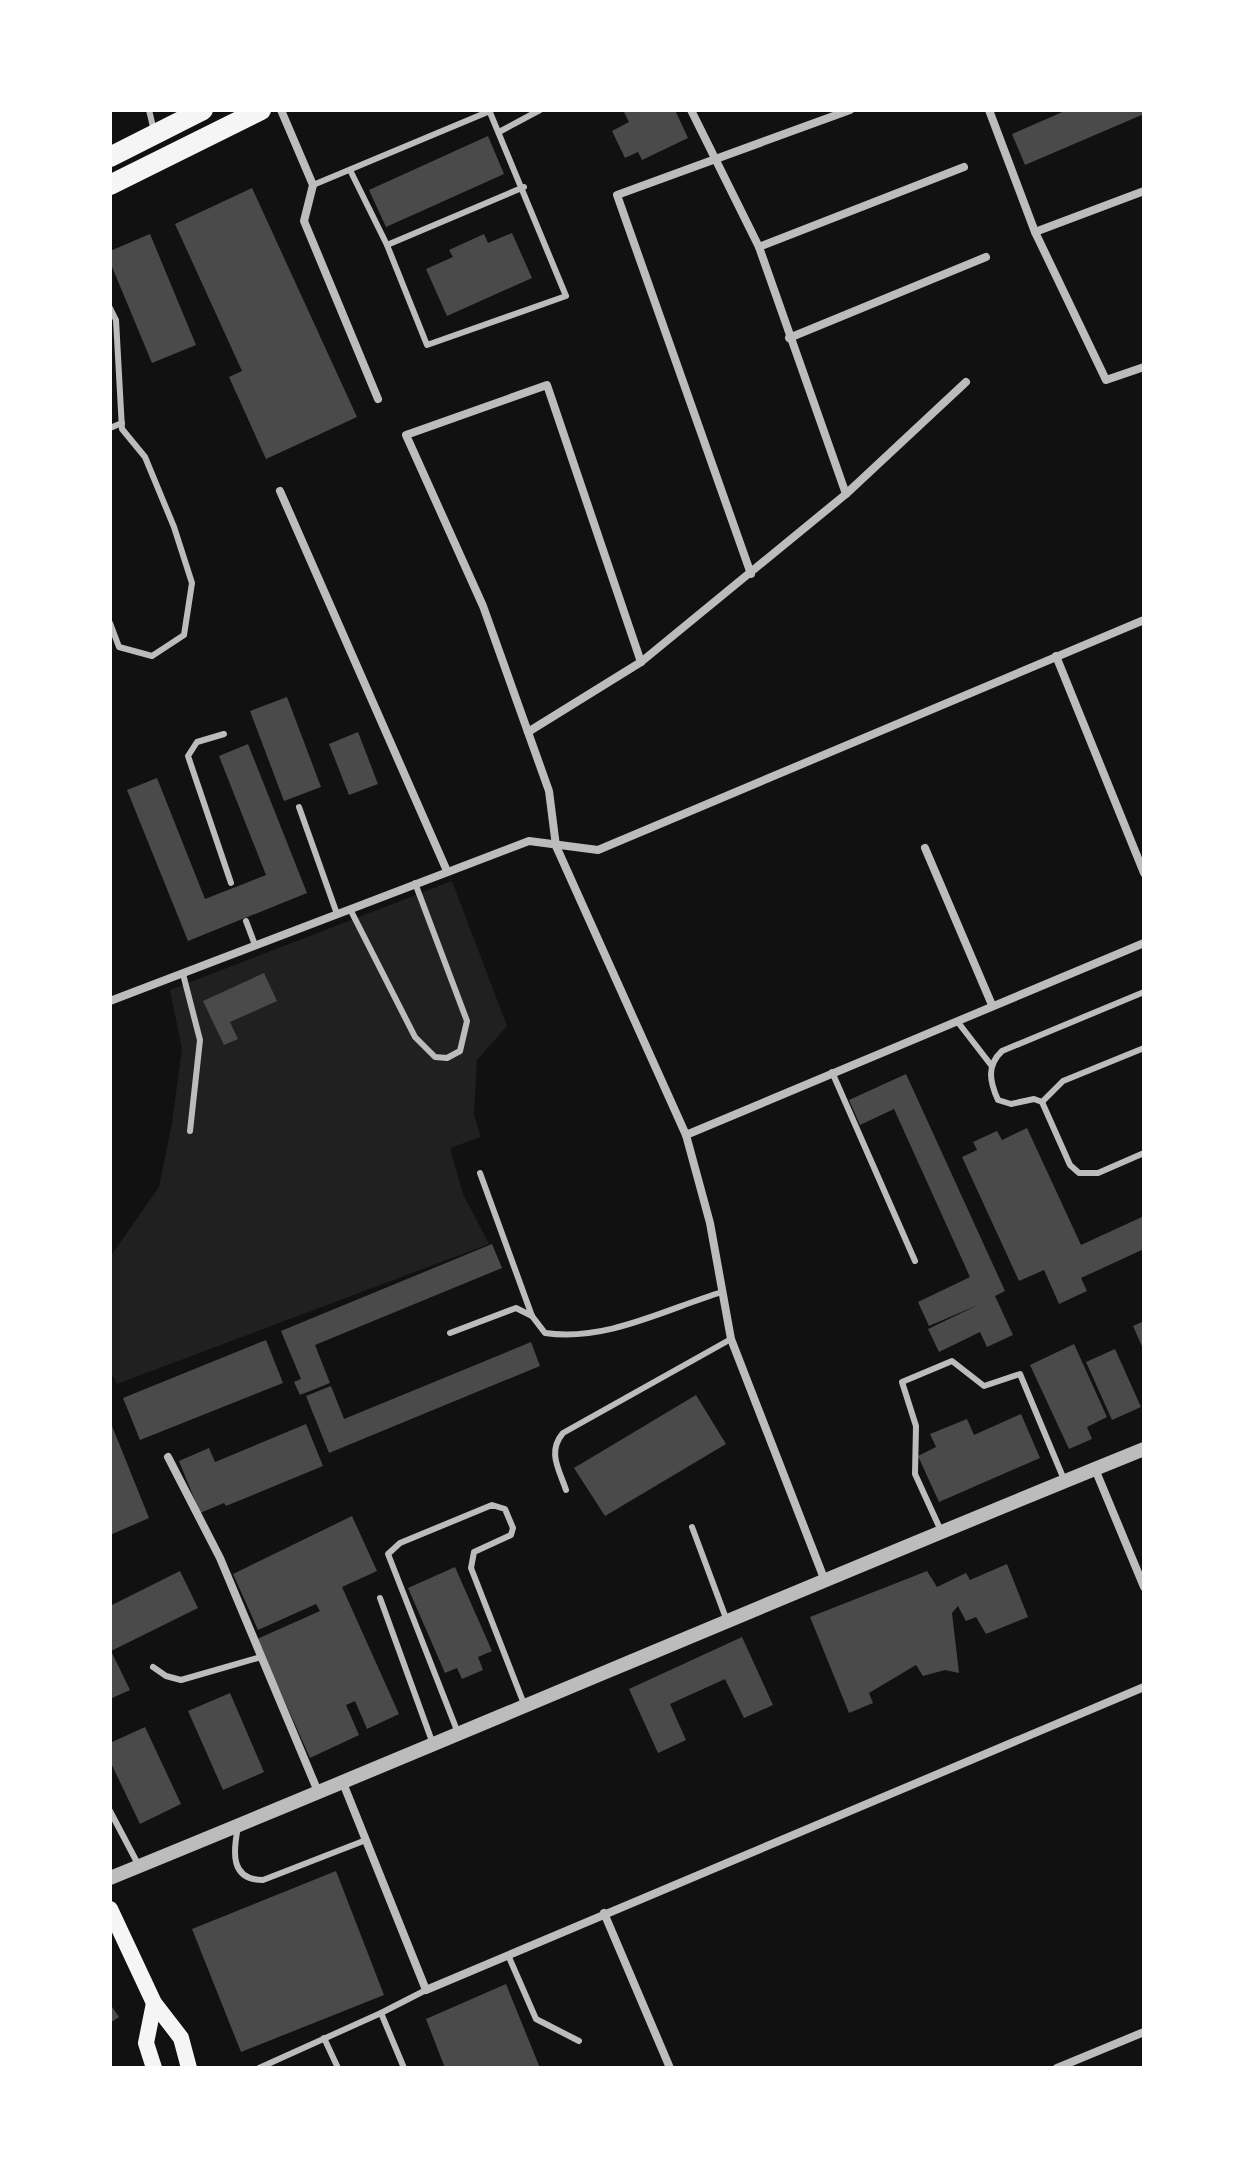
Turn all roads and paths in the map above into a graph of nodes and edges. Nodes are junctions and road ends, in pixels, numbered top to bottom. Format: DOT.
graph roads {
  1 [pos="149,110"];
  2 [pos="203,110"];
  3 [pos="261,110"];
  4 [pos="281,110"];
  5 [pos="540,110"];
  6 [pos="691,110"];
  7 [pos="850,110"];
  8 [pos="490,111"];
  9 [pos="992,111"];
  10 [pos="499,132"];
  11 [pos="155,134"];
  12 [pos="110,157"];
  13 [pos="715,159"];
  14 [pos="964,167"];
  15 [pos="351,172"];
  16 [pos="110,185"];
  17 [pos="313,185"];
  18 [pos="524,187"];
  19 [pos="1144,191"];
  20 [pos="1035,232"];
  21 [pos="387,245"];
  22 [pos="759,247"];
  23 [pos="986,257"];
  24 [pos="110,308"];
  25 [pos="789,338"];
  26 [pos="1144,367"];
  27 [pos="966,382"];
  28 [pos="378,399"];
  29 [pos="122,423"];
  30 [pos="110,428"];
  31 [pos="280,491"];
  32 [pos="846,494"];
  33 [pos="751,574"];
  34 [pos="1144,620"];
  35 [pos="110,623"];
  36 [pos="1056,656"];
  37 [pos="641,662"];
  38 [pos="528,732"];
  39 [pos="224,734"];
  40 [pos="299,807"];
  41 [pos="556,846"];
  42 [pos="925,848"];
  43 [pos="447,871"];
  44 [pos="1144,873"];
  45 [pos="231,883"];
  46 [pos="415,883"];
  47 [pos="350,909"];
  48 [pos="337,914"];
  49 [pos="246,921"];
  50 [pos="1144,943"];
  51 [pos="255,945"];
  52 [pos="183,974"];
  53 [pos="1144,992"];
  54 [pos="110,1001"];
  55 [pos="992,1005"];
  56 [pos="956,1019"];
  57 [pos="1144,1048"];
  58 [pos="991,1065"];
  59 [pos="832,1072"];
  60 [pos="1042,1102"];
  61 [pos="190,1131"];
  62 [pos="686,1135"];
  63 [pos="1144,1153"];
  64 [pos="480,1173"];
  65 [pos="915,1261"];
  66 [pos="722,1292"];
  67 [pos="532,1316"];
  68 [pos="450,1333"];
  69 [pos="731,1339"];
  70 [pos="1144,1449"];
  71 [pos="168,1457"];
  72 [pos="1095,1469"];
  73 [pos="1065,1482"];
  74 [pos="566,1490"];
  75 [pos="692,1527"];
  76 [pos="942,1533"];
  77 [pos="825,1582"];
  78 [pos="1144,1587"];
  79 [pos="380,1598"];
  80 [pos="727,1621"];
  81 [pos="261,1657"];
  82 [pos="153,1667"];
  83 [pos="1144,1687"];
  84 [pos="524,1704"];
  85 [pos="458,1733"];
  86 [pos="433,1744"];
  87 [pos="343,1783"];
  88 [pos="319,1795"];
  89 [pos="110,1811"];
  90 [pos="238,1827"];
  91 [pos="366,1840"];
  92 [pos="139,1866"];
  93 [pos="110,1878"];
  94 [pos="110,1909"];
  95 [pos="604,1913"];
  96 [pos="508,1955"];
  97 [pos="426,1990"];
  98 [pos="154,2003"];
  99 [pos="381,2013"];
  100 [pos="1144,2032"];
  101 [pos="324,2038"];
  102 [pos="579,2041"];
  103 [pos="276,2064"];
  104 [pos="154,2068"];
  105 [pos="189,2068"];
  106 [pos="259,2068"];
  107 [pos="338,2068"];
  108 [pos="404,2068"];
  109 [pos="670,2068"];
  110 [pos="1057,2068"];
  1 -- 11 [label="lane"];
  2 -- 11 [label="highway"];
  3 -- 16 [label="highway"];
  4 -- 17 [label="street"];
  5 -- 10 [label="lane"];
  6 -- 13 [label="street"];
  7 -- 13 [label="street"];
  8 -- 10 [label="lane"];
  8 -- 15 [label="lane"];
  9 -- 20 [label="street"];
  10 -- 18 [label="lane"];
  11 -- 12 [label="highway"];
  13 -- 22 [label="street"];
  13 -- 33 [label="street"];
  14 -- 22 [label="street"];
  15 -- 17 [label="lane"];
  15 -- 21 [label="lane"];
  17 -- 28 [label="street"];
  18 -- 21 [label="lane"];
  18 -- 21 [label="lane"];
  19 -- 20 [label="street"];
  20 -- 26 [label="street"];
  22 -- 25 [label="street"];
  23 -- 25 [label="street"];
  24 -- 29 [label="lane"];
  25 -- 32 [label="street"];
  27 -- 32 [label="street"];
  29 -- 30 [label="lane"];
  29 -- 35 [label="lane"];
  31 -- 43 [label="street"];
  32 -- 33 [label="street"];
  33 -- 37 [label="street"];
  34 -- 36 [label="street"];
  36 -- 41 [label="street"];
  36 -- 44 [label="street"];
  37 -- 38 [label="street"];
  37 -- 38 [label="street"];
  38 -- 41 [label="street"];
  39 -- 45 [label="lane"];
  40 -- 48 [label="lane"];
  41 -- 43 [label="street"];
  41 -- 62 [label="street"];
  42 -- 55 [label="street"];
  43 -- 46 [label="street"];
  46 -- 47 [label="street"];
  46 -- 47 [label="lane"];
  47 -- 48 [label="street"];
  48 -- 51 [label="street"];
  49 -- 51 [label="lane"];
  50 -- 55 [label="street"];
  51 -- 52 [label="street"];
  52 -- 54 [label="street"];
  52 -- 61 [label="lane"];
  53 -- 58 [label="lane"];
  55 -- 56 [label="street"];
  56 -- 58 [label="lane"];
  56 -- 59 [label="street"];
  57 -- 60 [label="lane"];
  58 -- 60 [label="lane"];
  59 -- 62 [label="street"];
  59 -- 65 [label="lane"];
  60 -- 63 [label="lane"];
  62 -- 66 [label="street"];
  64 -- 67 [label="lane"];
  66 -- 67 [label="lane"];
  66 -- 69 [label="street"];
  67 -- 68 [label="lane"];
  69 -- 74 [label="lane"];
  69 -- 77 [label="street"];
  70 -- 72 [label="street"];
  71 -- 81 [label="street"];
  72 -- 73 [label="street"];
  72 -- 78 [label="street"];
  73 -- 76 [label="street"];
  73 -- 76 [label="lane"];
  75 -- 80 [label="lane"];
  76 -- 77 [label="street"];
  77 -- 80 [label="street"];
  79 -- 86 [label="lane"];
  80 -- 84 [label="street"];
  81 -- 82 [label="lane"];
  81 -- 88 [label="street"];
  83 -- 95 [label="street"];
  84 -- 85 [label="street"];
  84 -- 85 [label="lane"];
  85 -- 86 [label="street"];
  86 -- 87 [label="street"];
  87 -- 88 [label="street"];
  87 -- 91 [label="street"];
  88 -- 90 [label="street"];
  89 -- 92 [label="lane"];
  90 -- 91 [label="lane"];
  90 -- 92 [label="street"];
  91 -- 97 [label="street"];
  92 -- 93 [label="street"];
  94 -- 98 [label="main road"];
  95 -- 96 [label="street"];
  95 -- 109 [label="street"];
  96 -- 97 [label="street"];
  96 -- 102 [label="lane"];
  97 -- 99 [label="lane"];
  98 -- 104 [label="main road"];
  98 -- 105 [label="main road"];
  99 -- 101 [label="lane"];
  99 -- 108 [label="lane"];
  100 -- 110 [label="street"];
  101 -- 103 [label="lane"];
  101 -- 107 [label="lane"];
  103 -- 106 [label="lane"];
}
